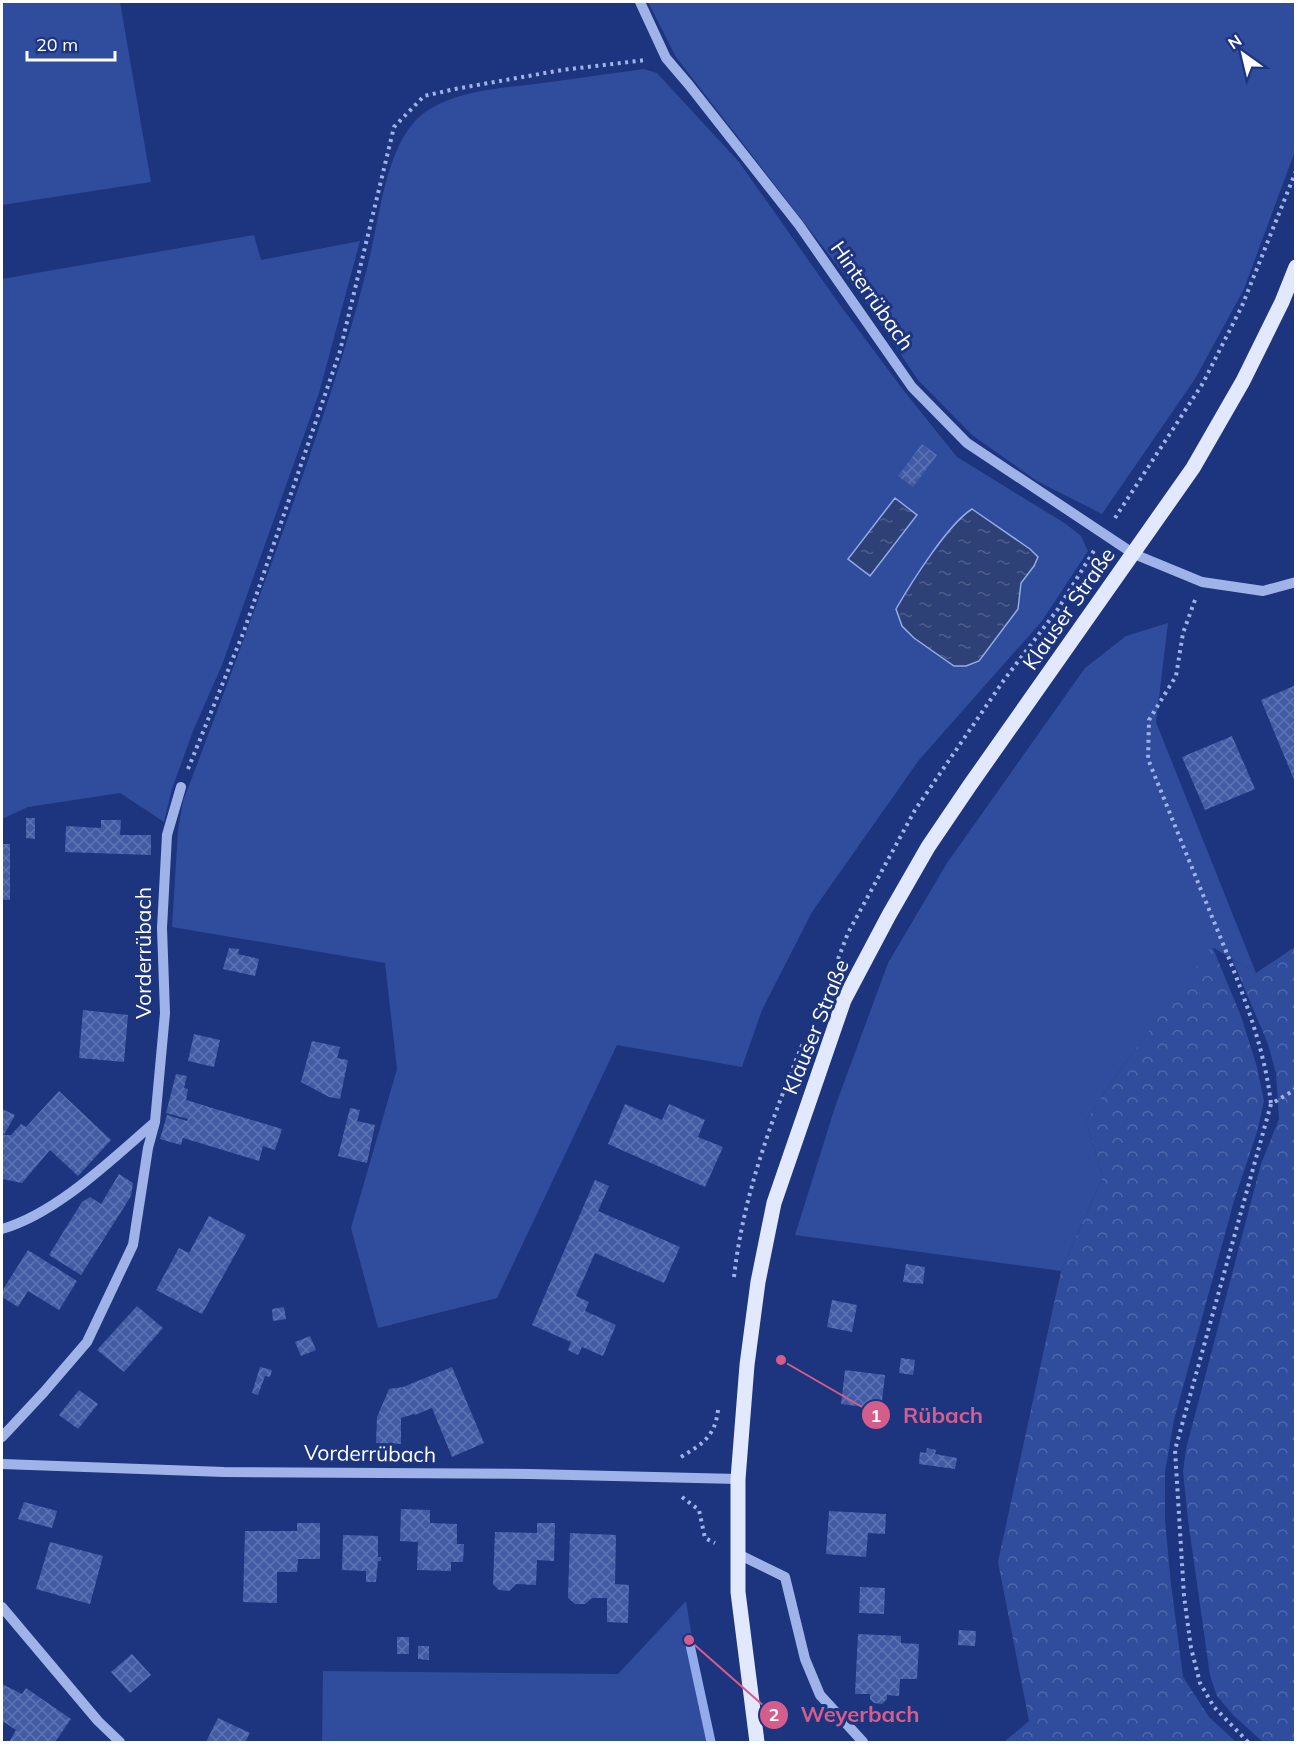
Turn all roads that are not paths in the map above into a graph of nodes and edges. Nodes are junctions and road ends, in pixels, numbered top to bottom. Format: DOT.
graph roads {
  1 [pos="640,2"];
  2 [pos="1296,267"];
  3 [pos="1134,554"];
  4 [pos="1296,582"];
  5 [pos="181,787"];
  6 [pos="155,1122"];
  7 [pos="2,1229"];
  8 [pos="2,1437"];
  9 [pos="2,1464"];
  10 [pos="738,1479"];
  11 [pos="738,1554"];
  12 [pos="2,1607"];
  13 [pos="120,1743"];
  14 [pos="757,1743"];
  15 [pos="863,1743"];
  1 -- 3 [label="street, Hinterrübach"];
  2 -- 3 [label="main road, Klauser Straße"];
  3 -- 4 [label="street, Klauser Straße"];
  3 -- 10 [label="main road, Klauser Straße"];
  5 -- 6 [label="street, Vorderrübach"];
  6 -- 7 [label="street"];
  6 -- 8 [label="street, Vorderrübach"];
  9 -- 10 [label="street, Vorderrübach"];
  10 -- 11 [label="main road, Klauser Straße"];
  11 -- 14 [label="main road, Klauser Straße"];
  11 -- 15 [label="street"];
  12 -- 13 [label="street"];
}
